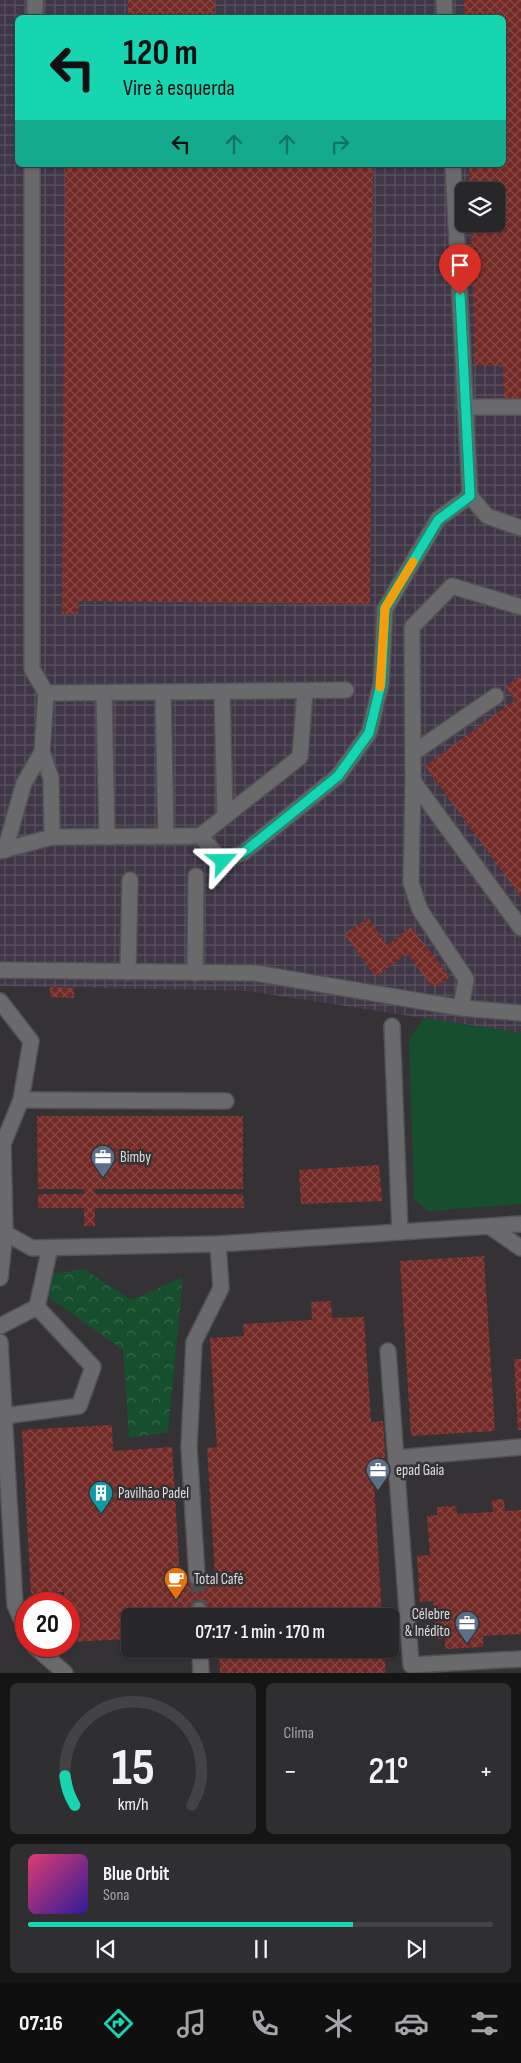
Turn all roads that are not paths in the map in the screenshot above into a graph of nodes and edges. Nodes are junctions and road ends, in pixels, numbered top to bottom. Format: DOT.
graph roads {
  1 [pos="35,0"];
  2 [pos="444,0"];
  3 [pos="35,15"];
  4 [pos="445,15"];
  5 [pos="32,167"];
  6 [pos="453,167"];
  7 [pos="466,407"];
  8 [pos="521,407"];
  9 [pos="470,496"];
  10 [pos="521,528"];
  11 [pos="521,607"];
  12 [pos="346,690"];
  13 [pos="305,691"];
  14 [pos="104,692"];
  15 [pos="163,692"];
  16 [pos="222,692"];
  17 [pos="46,693"];
  18 [pos="496,696"];
  19 [pos="42,752"];
  20 [pos="413,753"];
  21 [pos="413,781"];
  22 [pos="225,816"];
  23 [pos="166,836"];
  24 [pos="200,836"];
  25 [pos="52,837"];
  26 [pos="107,837"];
  27 [pos="3,850"];
  28 [pos="196,876"];
  29 [pos="130,880"];
  30 [pos="521,928"];
  31 [pos="0,970"];
  32 [pos="128,972"];
  33 [pos="195,973"];
  34 [pos="0,1001"];
  35 [pos="461,1008"];
  36 [pos="521,1013"];
  37 [pos="392,1026"];
  38 [pos="21,1100"];
  39 [pos="226,1102"];
  40 [pos="521,1224"];
  41 [pos="489,1226"];
  42 [pos="400,1232"];
  43 [pos="6,1233"];
  44 [pos="218,1244"];
  45 [pos="50,1248"];
  46 [pos="521,1248"];
  47 [pos="0,1278"];
  48 [pos="37,1307"];
  49 [pos="0,1326"];
  50 [pos="0,1342"];
  51 [pos="388,1351"];
  52 [pos="4,1416"];
  53 [pos="521,1447"];
  54 [pos="396,1458"];
  55 [pos="197,1577"];
  56 [pos="15,1607"];
  57 [pos="47,1657"];
  58 [pos="200,1658"];
  59 [pos="521,1659"];
  60 [pos="435,1668"];
  61 [pos="65,1673"];
  62 [pos="201,1673"];
  1 -- 3 [label="lane"];
  2 -- 4 [label="lane"];
  5 -- 17 [label="lane"];
  6 -- 7 [label="lane"];
  7 -- 8 [label="lane"];
  7 -- 9 [label="lane"];
  9 -- 10 [label="lane"];
  9 -- 24 [label="lane"];
  11 -- 20 [label="lane"];
  12 -- 13 [label="lane"];
  13 -- 16 [label="lane"];
  13 -- 22 [label="lane"];
  14 -- 15 [label="lane"];
  14 -- 17 [label="lane"];
  14 -- 26 [label="lane"];
  15 -- 16 [label="lane"];
  15 -- 23 [label="lane"];
  16 -- 22 [label="lane"];
  17 -- 19 [label="lane"];
  18 -- 20 [label="lane"];
  19 -- 25 [label="lane"];
  19 -- 27 [label="lane"];
  20 -- 21 [label="lane"];
  21 -- 30 [label="lane"];
  21 -- 35 [label="lane"];
  22 -- 24 [label="lane"];
  23 -- 24 [label="lane"];
  23 -- 26 [label="lane"];
  25 -- 26 [label="lane"];
  25 -- 27 [label="lane"];
  28 -- 33 [label="lane"];
  29 -- 32 [label="lane"];
  31 -- 32 [label="lane"];
  32 -- 33 [label="lane"];
  33 -- 35 [label="lane"];
  34 -- 38 [label="lane"];
  35 -- 36 [label="lane"];
  37 -- 42 [label="lane"];
  38 -- 39 [label="lane"];
  38 -- 43 [label="lane"];
  40 -- 41 [label="lane"];
  41 -- 42 [label="lane"];
  41 -- 46 [label="lane"];
  42 -- 44 [label="lane"];
  43 -- 45 [label="lane"];
  43 -- 47 [label="lane"];
  44 -- 45 [label="lane"];
  44 -- 55 [label="lane"];
  45 -- 48 [label="lane"];
  48 -- 49 [label="lane"];
  48 -- 52 [label="lane"];
  50 -- 52 [label="lane"];
  51 -- 54 [label="lane"];
  52 -- 56 [label="lane"];
  53 -- 54 [label="lane"];
  54 -- 60 [label="lane"];
  57 -- 61 [label="lane"];
  58 -- 62 [label="lane"];
  59 -- 60 [label="lane"];
}
